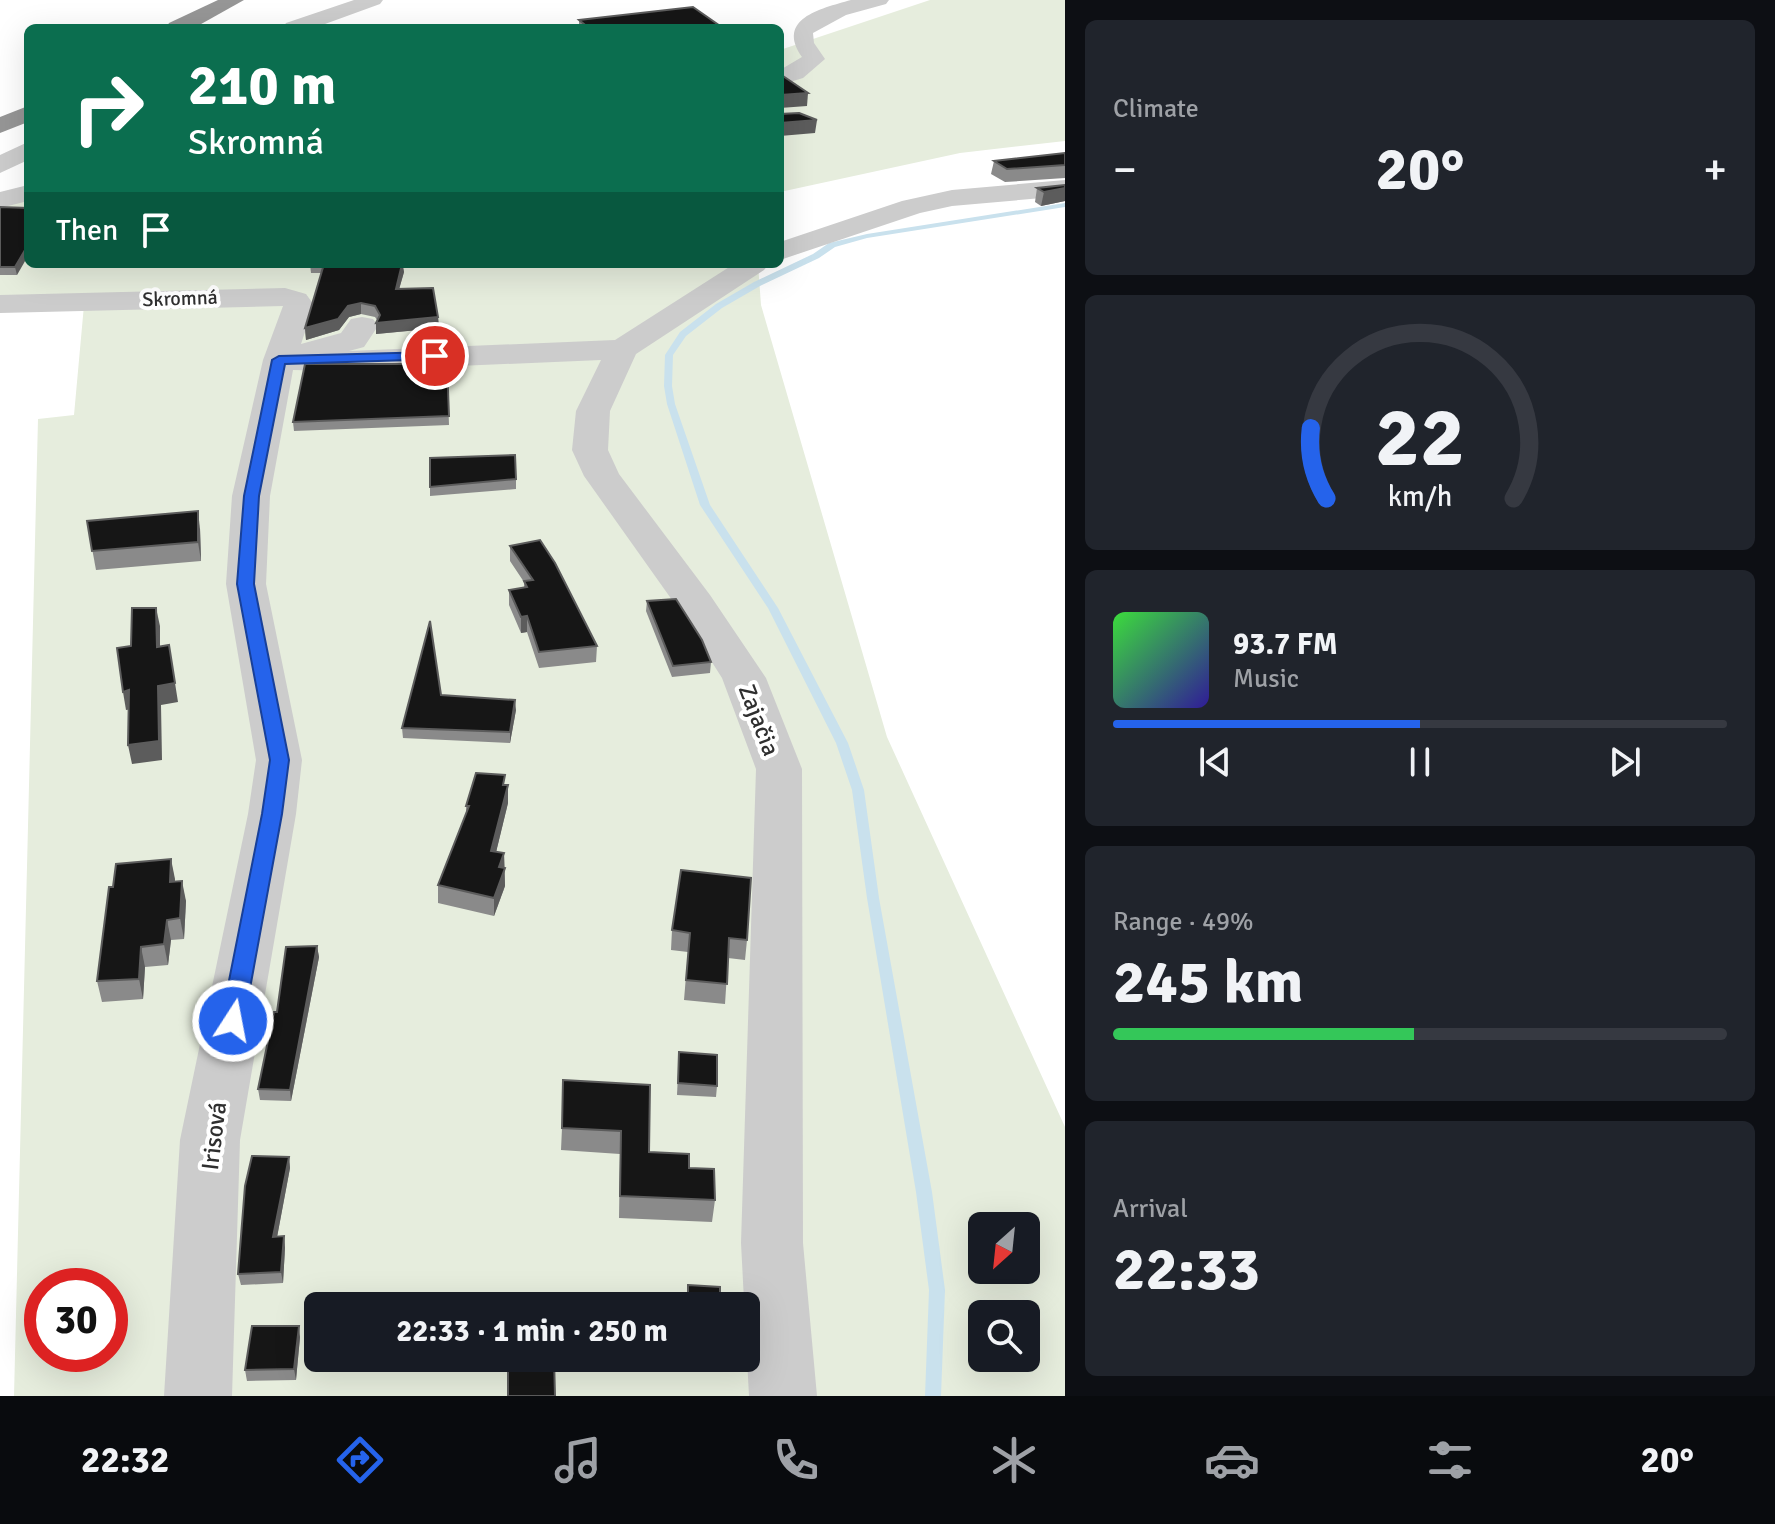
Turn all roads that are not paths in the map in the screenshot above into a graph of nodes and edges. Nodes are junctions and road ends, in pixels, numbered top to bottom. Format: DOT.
graph roads {
  1 [pos="373,0"];
  2 [pos="879,0"];
  3 [pos="258,5"];
  4 [pos="236,8"];
  5 [pos="197,24"];
  6 [pos="305,24"];
  7 [pos="810,24"];
  8 [pos="784,27"];
  9 [pos="784,77"];
  10 [pos="24,97"];
  11 [pos="0,107"];
  12 [pos="24,115"];
  13 [pos="0,126"];
  14 [pos="24,152"];
  15 [pos="0,165"];
  16 [pos="24,184"];
  17 [pos="1065,188"];
  18 [pos="0,191"];
  19 [pos="24,194"];
  20 [pos="0,200"];
  21 [pos="784,250"];
  22 [pos="748,268"];
  23 [pos="0,304"];
  24 [pos="362,326"];
  25 [pos="622,349"];
  26 [pos="279,360"];
  27 [pos="198,1396"];
  28 [pos="783,1396"];
  1 -- 6 [label="street"];
  2 -- 7 [label="street"];
  3 -- 4 [label="highway"];
  4 -- 5 [label="highway"];
  7 -- 8 [label="street"];
  7 -- 9 [label="street"];
  10 -- 11 [label="highway"];
  12 -- 13 [label="highway"];
  14 -- 15 [label="street"];
  16 -- 18 [label="street"];
  17 -- 21 [label="street"];
  19 -- 20 [label="street"];
  22 -- 25 [label="street"];
  23 -- 26 [label="street, Skromná"];
  24 -- 26 [label="street"];
  25 -- 26 [label="street"];
  25 -- 28 [label="street, Zajačia"];
  26 -- 27 [label="street, Irisová"];
}
